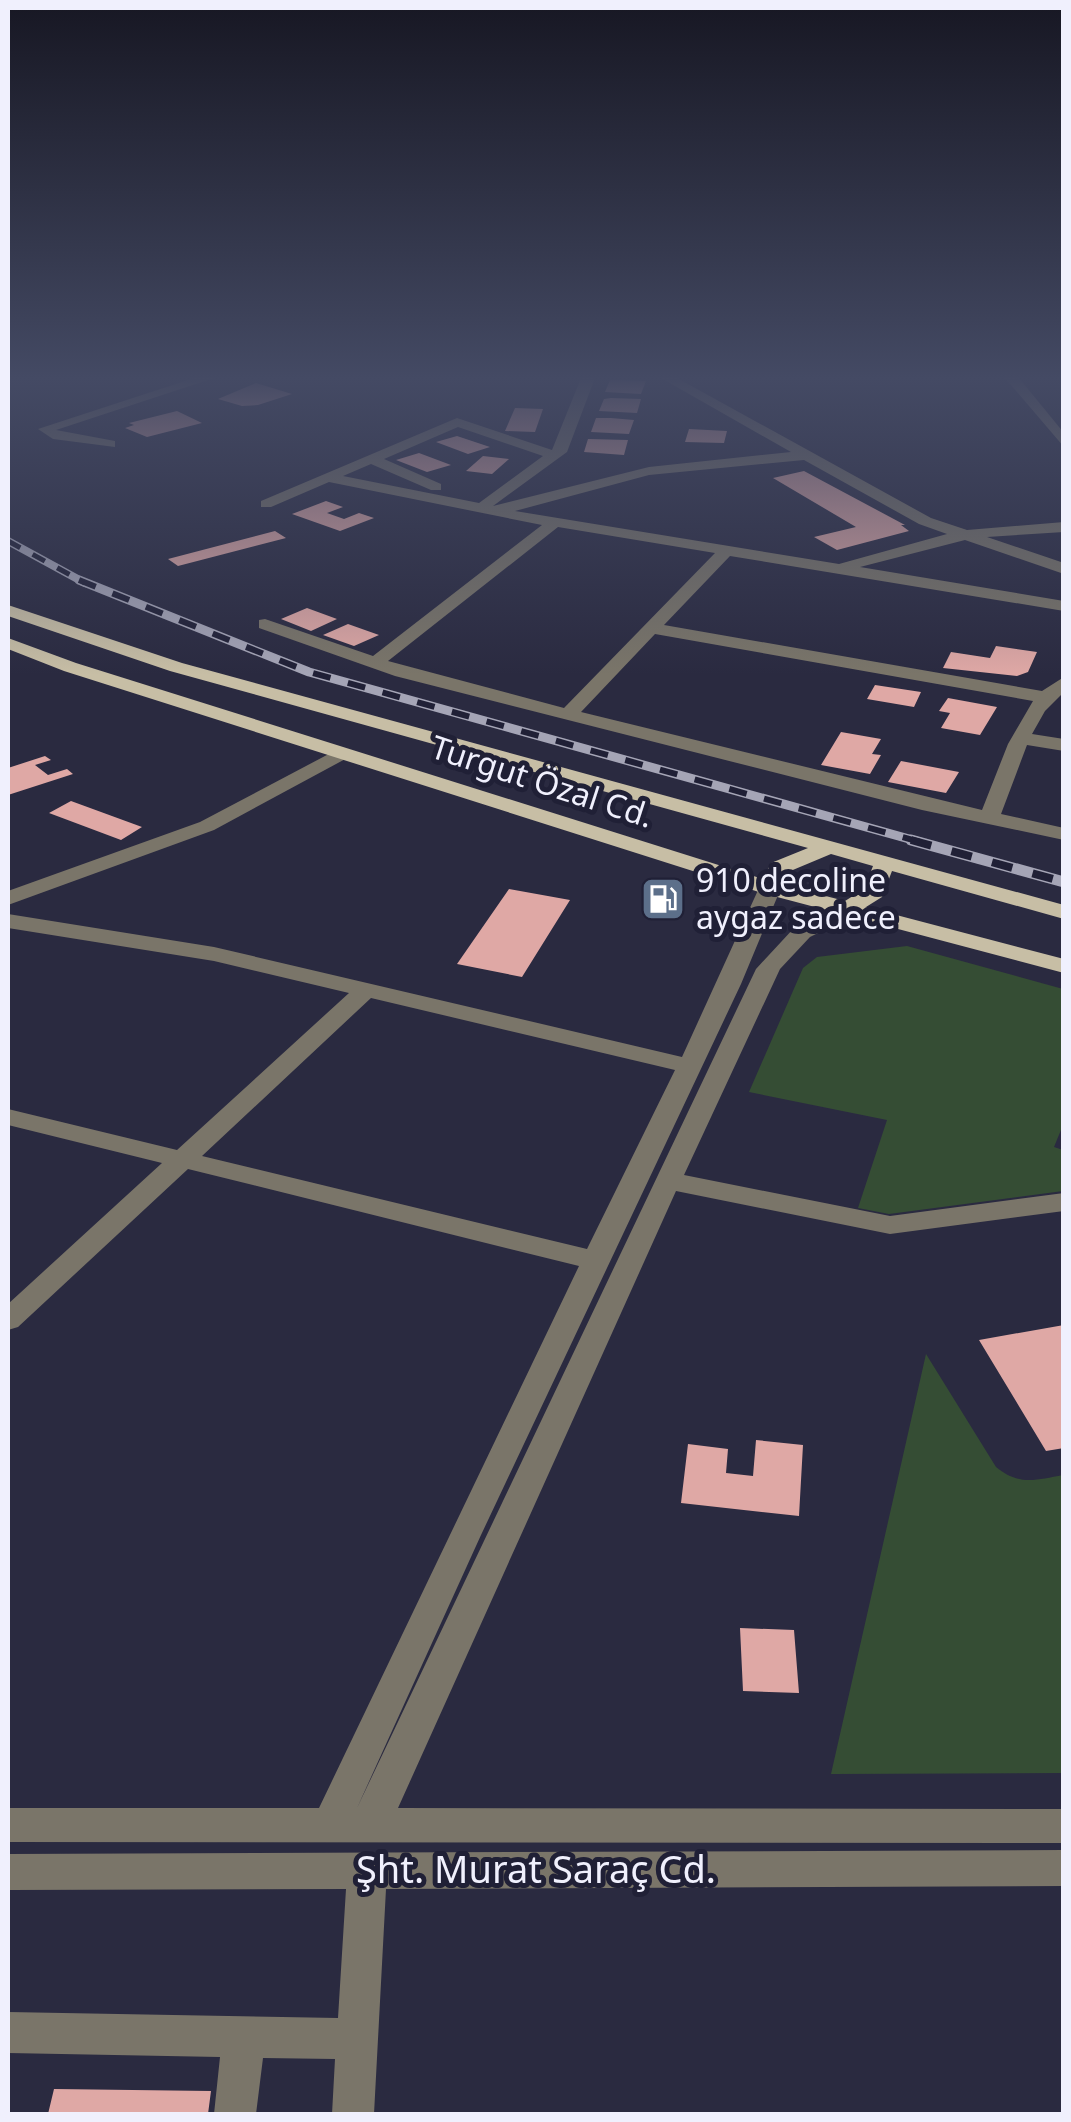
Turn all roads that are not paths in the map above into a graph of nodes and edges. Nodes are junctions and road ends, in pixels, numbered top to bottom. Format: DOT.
graph roads {
  1 [pos="415,477"];
  2 [pos="529,477"];
  3 [pos="622,477"];
  4 [pos="847,477"];
  5 [pos="330,478"];
  6 [pos="266,504"];
  7 [pos="490,509"];
  8 [pos="555,522"];
  9 [pos="1064,526"];
  10 [pos="957,534"];
  11 [pos="726,551"];
  12 [pos="840,569"];
  13 [pos="1064,569"];
  14 [pos="1064,606"];
  15 [pos="8,610"];
  16 [pos="265,624"];
  17 [pos="651,628"];
  18 [pos="8,643"];
  19 [pos="375,664"];
  20 [pos="1064,682"];
  21 [pos="1044,697"];
  22 [pos="567,715"];
  23 [pos="1022,738"];
  24 [pos="1064,745"];
  25 [pos="342,753"];
  26 [pos="990,818"];
  27 [pos="1064,834"];
  28 [pos="827,848"];
  29 [pos="884,864"];
  30 [pos="770,888"];
  31 [pos="8,898"];
  32 [pos="846,910"];
  33 [pos="1064,912"];
  34 [pos="8,921"];
  35 [pos="1064,966"];
  36 [pos="365,991"];
  37 [pos="690,1066"];
  38 [pos="8,1116"];
  39 [pos="186,1159"];
  40 [pos="667,1180"];
  41 [pos="1064,1202"];
  42 [pos="596,1261"];
  43 [pos="8,1320"];
  44 [pos="8,1826"];
  45 [pos="330,1826"];
  46 [pos="371,1826"];
  47 [pos="1064,1826"];
  48 [pos="1064,1868"];
  49 [pos="367,1871"];
  50 [pos="8,1872"];
  51 [pos="8,2034"];
  52 [pos="244,2037"];
  53 [pos="358,2039"];
  54 [pos="235,2114"];
  55 [pos="353,2114"];
  1 -- 7 [label="street"];
  2 -- 7 [label="street"];
  3 -- 7 [label="street"];
  4 -- 10 [label="street"];
  5 -- 6 [label="street"];
  5 -- 7 [label="street"];
  7 -- 8 [label="street"];
  8 -- 11 [label="street"];
  8 -- 19 [label="street"];
  9 -- 10 [label="street"];
  10 -- 12 [label="street"];
  10 -- 13 [label="street"];
  11 -- 12 [label="street"];
  11 -- 17 [label="street"];
  12 -- 14 [label="street"];
  15 -- 28 [label="main road, Turgut Özal Cd."];
  16 -- 19 [label="street"];
  17 -- 21 [label="street"];
  17 -- 22 [label="street"];
  18 -- 25 [label="main road, Turgut Özal Cd."];
  19 -- 22 [label="street"];
  20 -- 21 [label="street"];
  21 -- 23 [label="street"];
  22 -- 26 [label="street"];
  23 -- 24 [label="street"];
  23 -- 26 [label="street"];
  25 -- 30 [label="main road, Turgut Özal Cd."];
  25 -- 31 [label="street"];
  26 -- 27 [label="street"];
  28 -- 29 [label="main road, Turgut Özal Cd."];
  28 -- 30 [label="main road"];
  29 -- 32 [label="main road"];
  29 -- 33 [label="main road, Turgut Özal Cd."];
  30 -- 32 [label="main road, Turgut Özal Cd."];
  30 -- 37 [label="street"];
  32 -- 35 [label="main road, Turgut Özal Cd."];
  32 -- 40 [label="street"];
  34 -- 36 [label="street"];
  36 -- 37 [label="street"];
  36 -- 39 [label="street"];
  37 -- 42 [label="street"];
  38 -- 39 [label="street"];
  39 -- 42 [label="street"];
  39 -- 43 [label="street"];
  40 -- 41 [label="street"];
  40 -- 46 [label="street"];
  42 -- 45 [label="street"];
  44 -- 45 [label="street, Şht. Murat Saraç Cd."];
  45 -- 46 [label="street, Şht. Murat Saraç Cd."];
  46 -- 47 [label="street, Şht. Murat Saraç Cd."];
  48 -- 49 [label="street, Şht. Murat Saraç Cd."];
  49 -- 50 [label="street, Şht. Murat Saraç Cd."];
  49 -- 53 [label="street"];
  51 -- 52 [label="street"];
  52 -- 53 [label="street"];
  52 -- 54 [label="street"];
  53 -- 55 [label="street"];
}
